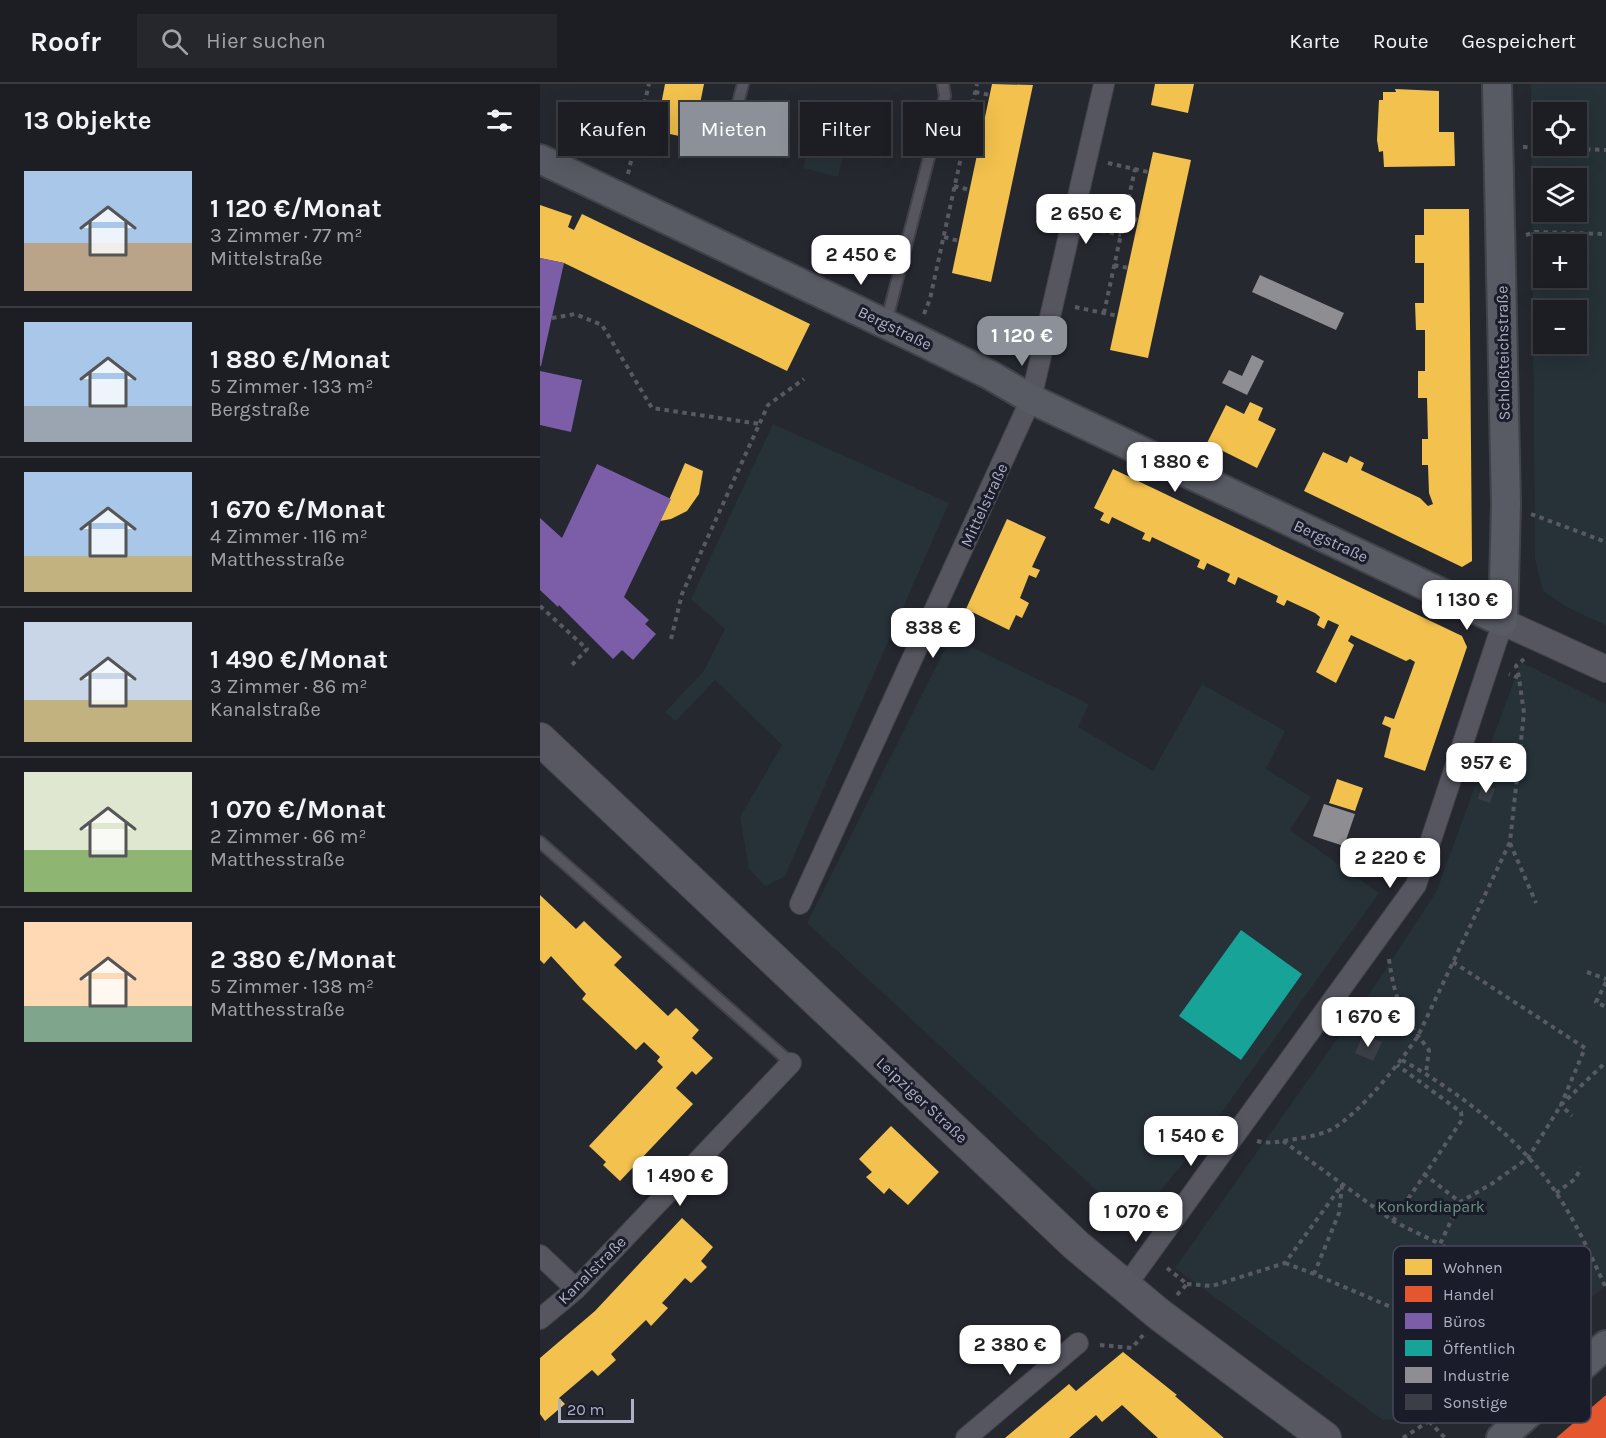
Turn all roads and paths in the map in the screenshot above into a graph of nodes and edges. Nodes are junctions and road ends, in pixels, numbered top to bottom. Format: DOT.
graph roads {
  1 [pos="649,84"];
  2 [pos="743,84"];
  3 [pos="943,84"];
  4 [pos="976,84"];
  5 [pos="1104,84"];
  6 [pos="1497,84"];
  7 [pos="975,92"];
  8 [pos="990,95"];
  9 [pos="738,102"];
  10 [pos="973,102"];
  11 [pos="1500,147"];
  12 [pos="1606,150"];
  13 [pos="960,156"];
  14 [pos="540,159"];
  15 [pos="1086,159"];
  16 [pos="1135,169"];
  17 [pos="1148,172"];
  18 [pos="954,186"];
  19 [pos="970,190"];
  20 [pos="622,197"];
  21 [pos="1125,218"];
  22 [pos="1138,220"];
  23 [pos="1071,225"];
  24 [pos="1606,234"];
  25 [pos="1120,235"];
  26 [pos="944,237"];
  27 [pos="959,241"];
  28 [pos="1502,241"];
  29 [pos="1114,265"];
  30 [pos="1128,268"];
  31 [pos="930,299"];
  32 [pos="1053,303"];
  33 [pos="1104,313"];
  34 [pos="1118,316"];
  35 [pos="552,318"];
  36 [pos="886,324"];
  37 [pos="804,380"];
  38 [pos="1031,399"];
  39 [pos="760,424"];
  40 [pos="1506,504"];
  41 [pos="1606,542"];
  42 [pos="540,606"];
  43 [pos="1503,622"];
  44 [pos="671,639"];
  45 [pos="570,667"];
  46 [pos="1488,667"];
  47 [pos="1606,669"];
  48 [pos="540,739"];
  49 [pos="540,842"];
  50 [pos="1510,842"];
  51 [pos="1536,903"];
  52 [pos="800,904"];
  53 [pos="1385,931"];
  54 [pos="1453,962"];
  55 [pos="1587,972"];
  56 [pos="1606,981"];
  57 [pos="1606,1007"];
  58 [pos="1418,1036"];
  59 [pos="1402,1060"];
  60 [pos="1606,1062"];
  61 [pos="791,1063"];
  62 [pos="1397,1065"];
  63 [pos="1426,1073"];
  64 [pos="1561,1106"];
  65 [pos="1572,1116"];
  66 [pos="1237,1136"];
  67 [pos="1283,1141"];
  68 [pos="1528,1158"];
  69 [pos="1581,1168"];
  70 [pos="1424,1174"];
  71 [pos="1342,1184"];
  72 [pos="1556,1192"];
  73 [pos="1460,1202"];
  74 [pos="1393,1221"];
  75 [pos="1440,1244"];
  76 [pos="1443,1246"];
  77 [pos="1587,1246"];
  78 [pos="540,1255"];
  79 [pos="1591,1256"];
  80 [pos="1285,1263"];
  81 [pos="1314,1274"];
  82 [pos="1187,1284"];
  83 [pos="1125,1287"];
  84 [pos="576,1288"];
  85 [pos="1606,1288"];
  86 [pos="1393,1308"];
  87 [pos="540,1319"];
  88 [pos="1078,1343"];
  89 [pos="1606,1345"];
  90 [pos="1591,1358"];
  91 [pos="1427,1423"];
  92 [pos="1432,1423"];
  93 [pos="1518,1423"];
  94 [pos="966,1438"];
  95 [pos="1325,1438"];
  96 [pos="1403,1438"];
  97 [pos="1445,1438"];
  98 [pos="1501,1438"];
  1 -- 20 [label="path"];
  2 -- 9 [label="lane"];
  3 -- 36 [label="lane"];
  4 -- 7 [label="path"];
  5 -- 15 [label="street, Mittelstraße"];
  6 -- 11 [label="main road, Schloßteichstraße"];
  7 -- 8 [label="path"];
  7 -- 10 [label="path"];
  11 -- 12 [label="path"];
  11 -- 28 [label="main road, Schloßteichstraße"];
  13 -- 18 [label="path"];
  14 -- 20 [label="main road, Bergstraße"];
  15 -- 16 [label="path"];
  15 -- 23 [label="street, Mittelstraße"];
  16 -- 17 [label="path"];
  16 -- 21 [label="path"];
  18 -- 19 [label="path"];
  18 -- 26 [label="path"];
  20 -- 36 [label="main road, Bergstraße"];
  21 -- 22 [label="path"];
  21 -- 25 [label="path"];
  23 -- 25 [label="path"];
  23 -- 32 [label="street, Mittelstraße"];
  24 -- 28 [label="path"];
  25 -- 29 [label="path"];
  26 -- 27 [label="path"];
  26 -- 31 [label="path"];
  28 -- 40 [label="main road, Schloßteichstraße"];
  29 -- 30 [label="path"];
  29 -- 33 [label="path"];
  32 -- 33 [label="path"];
  32 -- 38 [label="street, Mittelstraße"];
  33 -- 34 [label="path"];
  35 -- 39 [label="path"];
  36 -- 38 [label="main road, Bergstraße"];
  37 -- 39 [label="path"];
  38 -- 43 [label="main road, Bergstraße"];
  38 -- 52 [label="street, Mittelstraße"];
  39 -- 44 [label="path"];
  40 -- 41 [label="path"];
  40 -- 43 [label="main road, Schloßteichstraße"];
  42 -- 45 [label="path"];
  43 -- 46 [label="street"];
  43 -- 47 [label="street, Bergstraße"];
  46 -- 50 [label="path"];
  46 -- 53 [label="street"];
  48 -- 83 [label="main road, Leipziger Straße"];
  49 -- 61 [label="lane"];
  50 -- 51 [label="path"];
  50 -- 54 [label="path"];
  53 -- 58 [label="path"];
  53 -- 66 [label="street"];
  54 -- 58 [label="path"];
  54 -- 64 [label="path"];
  55 -- 56 [label="path"];
  56 -- 57 [label="path"];
  58 -- 59 [label="path"];
  58 -- 63 [label="path"];
  59 -- 62 [label="path"];
  59 -- 63 [label="path"];
  60 -- 64 [label="path"];
  61 -- 84 [label="street, Kanalstraße"];
  62 -- 67 [label="path"];
  62 -- 70 [label="path"];
  63 -- 68 [label="path"];
  64 -- 65 [label="path"];
  64 -- 68 [label="path"];
  66 -- 67 [label="path"];
  66 -- 83 [label="street"];
  67 -- 71 [label="path"];
  68 -- 72 [label="path"];
  68 -- 73 [label="path"];
  69 -- 72 [label="path"];
  70 -- 73 [label="path"];
  70 -- 74 [label="path"];
  71 -- 74 [label="path"];
  71 -- 80 [label="path"];
  71 -- 81 [label="path"];
  72 -- 77 [label="path"];
  73 -- 75 [label="path"];
  74 -- 75 [label="path"];
  75 -- 76 [label="path"];
  78 -- 84 [label="street"];
  79 -- 85 [label="path"];
  80 -- 81 [label="path"];
  80 -- 82 [label="path"];
  81 -- 86 [label="path"];
  83 -- 95 [label="main road, Leipziger Straße"];
  84 -- 87 [label="street, Kanalstraße"];
  88 -- 94 [label="street"];
  89 -- 90 [label="main road"];
  91 -- 96 [label="path"];
  92 -- 97 [label="path"];
  93 -- 98 [label="main road"];
}
